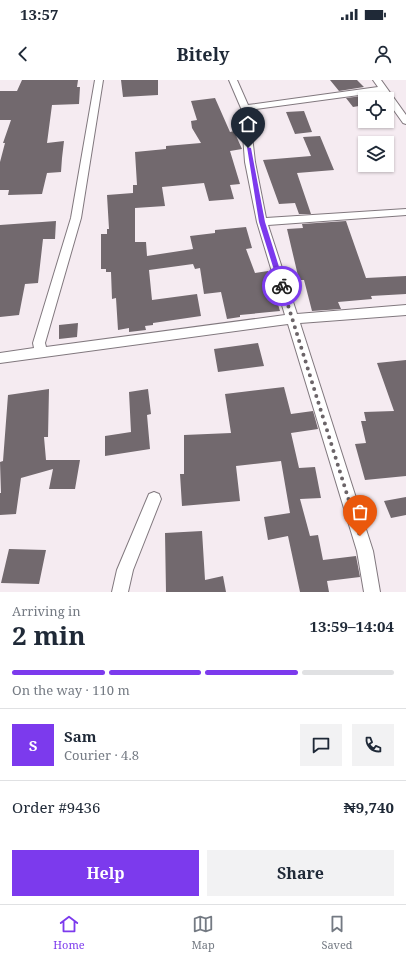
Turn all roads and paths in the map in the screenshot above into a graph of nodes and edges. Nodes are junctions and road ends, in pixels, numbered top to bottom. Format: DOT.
graph roads {
  1 [pos="99,80"];
  2 [pos="234,80"];
  3 [pos="377,80"];
  4 [pos="383,90"];
  5 [pos="244,108"];
  6 [pos="406,120"];
  7 [pos="406,212"];
  8 [pos="262,222"];
  9 [pos="406,310"];
  10 [pos="291,319"];
  11 [pos="41,351"];
  12 [pos="0,358"];
  13 [pos="154,499"];
  14 [pos="120,592"];
  15 [pos="372,592"];
  1 -- 11 [label="street"];
  2 -- 5 [label="street"];
  3 -- 4 [label="street"];
  4 -- 5 [label="street"];
  4 -- 6 [label="street"];
  5 -- 8 [label="street"];
  7 -- 8 [label="street"];
  8 -- 10 [label="street"];
  9 -- 10 [label="street"];
  10 -- 11 [label="street"];
  10 -- 15 [label="street"];
  11 -- 12 [label="street"];
  13 -- 14 [label="street"];
}
